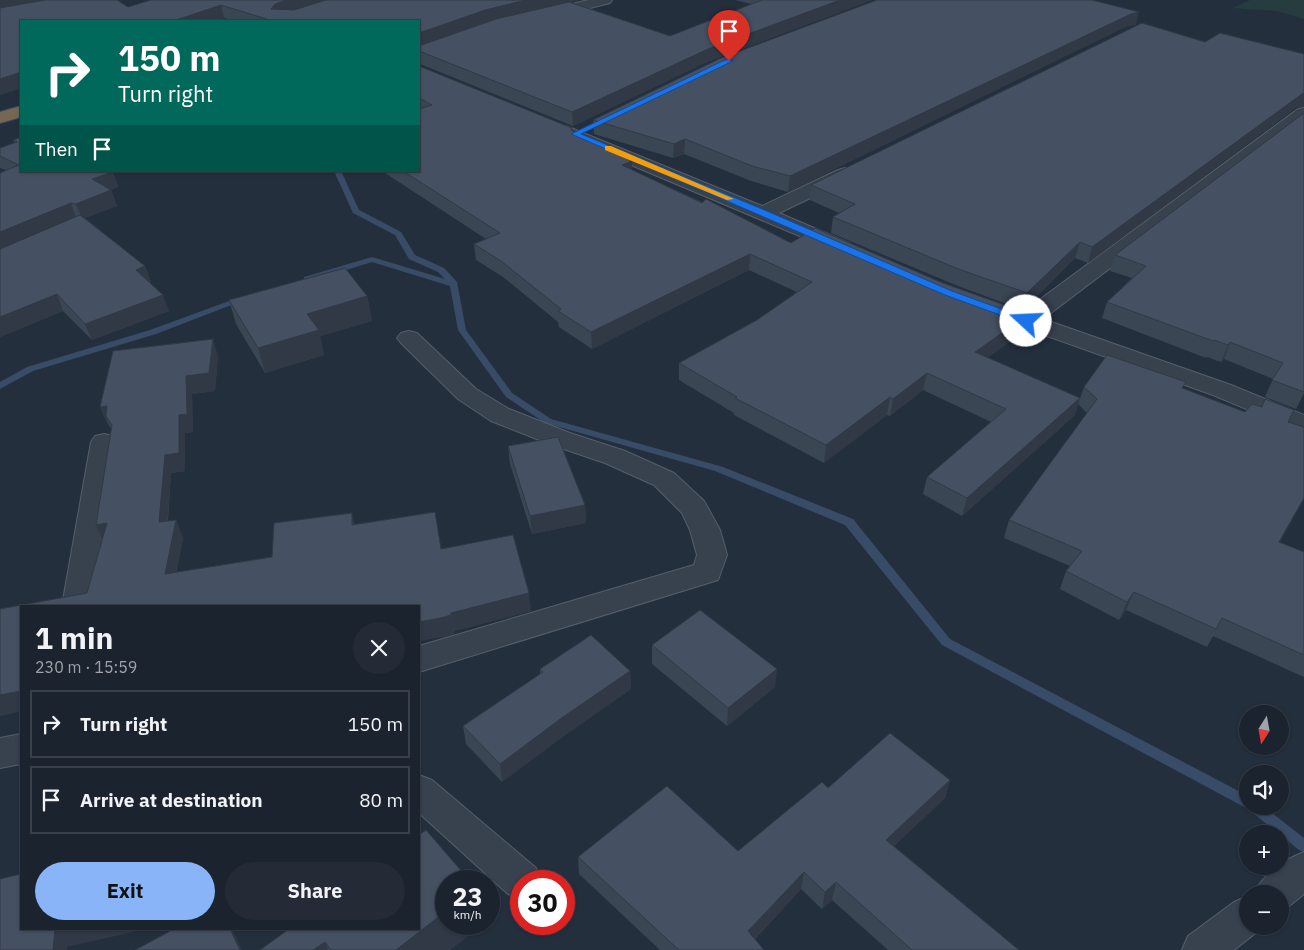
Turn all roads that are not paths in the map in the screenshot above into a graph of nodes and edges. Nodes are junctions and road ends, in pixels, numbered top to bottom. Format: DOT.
graph roads {
  1 [pos="605,0"];
  2 [pos="528,19"];
  3 [pos="20,110"];
  4 [pos="1304,113"];
  5 [pos="0,118"];
  6 [pos="548,123"];
  7 [pos="858,167"];
  8 [pos="764,213"];
  9 [pos="861,255"];
  10 [pos="957,296"];
  11 [pos="1026,321"];
  12 [pos="409,338"];
  13 [pos="1304,425"];
  14 [pos="104,442"];
  15 [pos="77,605"];
  16 [pos="420,659"];
  17 [pos="20,748"];
  18 [pos="0,753"];
  19 [pos="421,797"];
  20 [pos="510,871"];
  21 [pos="1239,922"];
  22 [pos="1202,950"];
  1 -- 2 [label="street"];
  3 -- 5 [label="highway"];
  4 -- 11 [label="street"];
  6 -- 8 [label="street"];
  7 -- 8 [label="street"];
  8 -- 9 [label="street"];
  10 -- 11 [label="street"];
  11 -- 13 [label="street"];
  12 -- 16 [label="street"];
  14 -- 15 [label="street"];
  17 -- 18 [label="street"];
  19 -- 20 [label="street"];
  21 -- 22 [label="street"];
}
